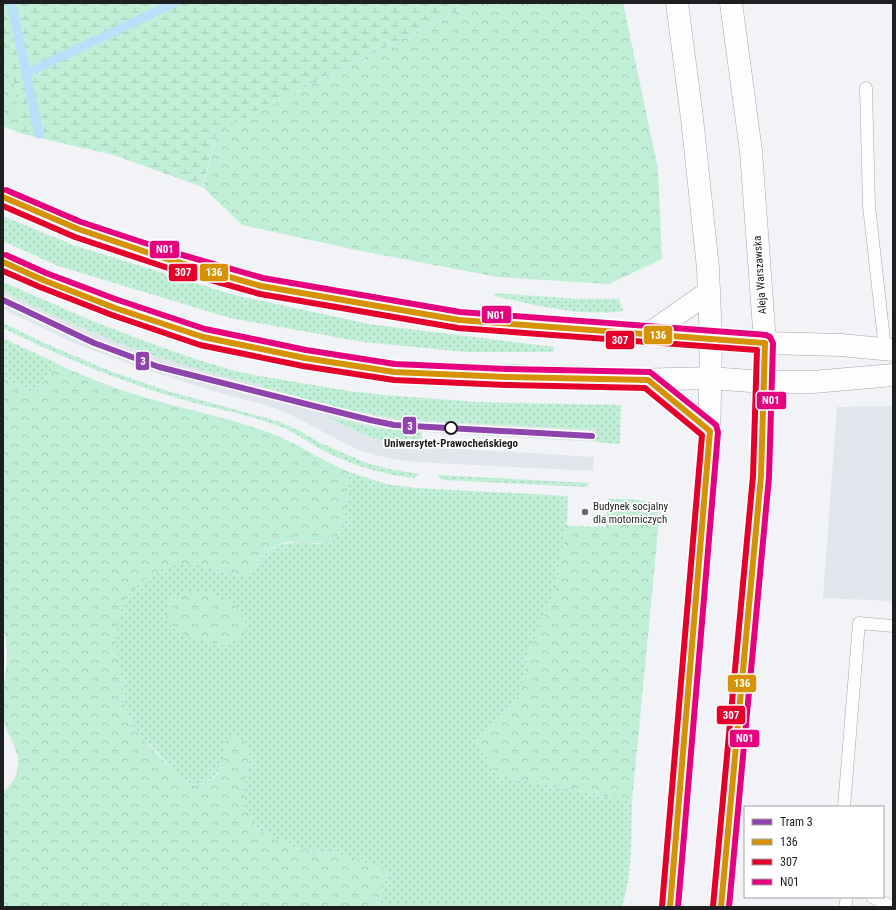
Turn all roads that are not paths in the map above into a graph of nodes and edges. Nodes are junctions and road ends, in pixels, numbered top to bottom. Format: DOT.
graph roads {
  1 [pos="677,3"];
  2 [pos="731,3"];
  3 [pos="866,88"];
  4 [pos="3,197"];
  5 [pos="3,262"];
  6 [pos="709,292"];
  7 [pos="647,335"];
  8 [pos="711,340"];
  9 [pos="765,343"];
  10 [pos="889,349"];
  11 [pos="893,375"];
  12 [pos="710,378"];
  13 [pos="648,380"];
  14 [pos="765,382"];
  15 [pos="710,431"];
  16 [pos="893,626"];
  17 [pos="844,806"];
  18 [pos="874,898"];
  19 [pos="670,907"];
  20 [pos="721,907"];
  21 [pos="893,907"];
  1 -- 6 [label="main road"];
  2 -- 9 [label="main road, Aleja Warszawska"];
  3 -- 10 [label="lane"];
  4 -- 7 [label="main road"];
  5 -- 13 [label="main road"];
  6 -- 7 [label="main road"];
  6 -- 8 [label="main road"];
  7 -- 8 [label="main road"];
  8 -- 9 [label="main road"];
  8 -- 12 [label="main road"];
  9 -- 10 [label="main road"];
  9 -- 14 [label="main road, Aleja Warszawska"];
  11 -- 14 [label="main road"];
  12 -- 13 [label="main road"];
  12 -- 14 [label="main road"];
  12 -- 15 [label="main road"];
  13 -- 15 [label="main road"];
  14 -- 20 [label="main road, Aleja Warszawska"];
  15 -- 19 [label="main road"];
  16 -- 17 [label="lane"];
  18 -- 21 [label="lane"];
}
